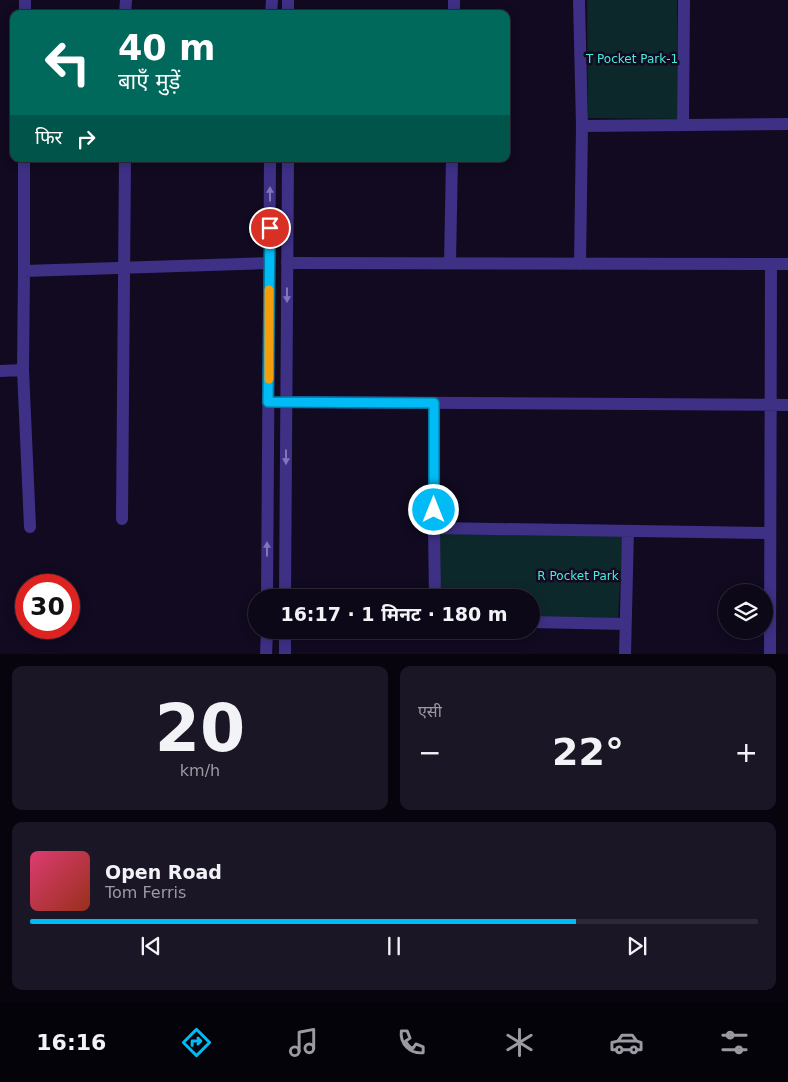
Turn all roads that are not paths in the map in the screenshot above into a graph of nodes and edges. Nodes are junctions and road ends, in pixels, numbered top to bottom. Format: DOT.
graph roads {
  1 [pos="579,0"];
  2 [pos="684,0"];
  3 [pos="788,124"];
  4 [pos="683,125"];
  5 [pos="582,126"];
  6 [pos="24,162"];
  7 [pos="125,162"];
  8 [pos="270,162"];
  9 [pos="288,162"];
  10 [pos="452,162"];
  11 [pos="270,263"];
  12 [pos="287,263"];
  13 [pos="450,263"];
  14 [pos="580,264"];
  15 [pos="771,264"];
  16 [pos="788,264"];
  17 [pos="124,268"];
  18 [pos="24,271"];
  19 [pos="22,370"];
  20 [pos="0,371"];
  21 [pos="268,402"];
  22 [pos="286,402"];
  23 [pos="434,403"];
  24 [pos="788,405"];
  25 [pos="770,406"];
  26 [pos="122,519"];
  27 [pos="30,527"];
  28 [pos="434,528"];
  29 [pos="628,531"];
  30 [pos="770,533"];
  31 [pos="267,589"];
  32 [pos="285,589"];
  33 [pos="435,589"];
  34 [pos="540,622"];
  35 [pos="625,624"];
  36 [pos="266,639"];
  37 [pos="285,639"];
  38 [pos="266,654"];
  39 [pos="284,654"];
  40 [pos="625,654"];
  41 [pos="770,654"];
  1 -- 5 [label="street"];
  2 -- 4 [label="street"];
  3 -- 4 [label="street"];
  4 -- 5 [label="street"];
  5 -- 14 [label="street"];
  6 -- 18 [label="street"];
  7 -- 17 [label="street"];
  11 -- 8 [label="street, one-way"];
  9 -- 12 [label="street"];
  10 -- 13 [label="street"];
  11 -- 12 [label="street"];
  11 -- 17 [label="street"];
  11 -- 21 [label="street"];
  12 -- 13 [label="street"];
  12 -- 22 [label="street, one-way"];
  13 -- 14 [label="street"];
  14 -- 15 [label="street"];
  15 -- 16 [label="street"];
  15 -- 25 [label="street"];
  17 -- 18 [label="street"];
  17 -- 26 [label="street"];
  18 -- 19 [label="street"];
  19 -- 20 [label="street"];
  19 -- 27 [label="street"];
  21 -- 22 [label="street"];
  31 -- 21 [label="street, one-way"];
  22 -- 23 [label="street"];
  22 -- 32 [label="street, one-way"];
  23 -- 25 [label="street"];
  23 -- 28 [label="street"];
  24 -- 25 [label="street"];
  25 -- 30 [label="street"];
  28 -- 29 [label="street"];
  28 -- 33 [label="street"];
  29 -- 30 [label="street"];
  29 -- 35 [label="street"];
  30 -- 41 [label="street"];
  34 -- 35 [label="street"];
  35 -- 40 [label="street"];
  36 -- 38 [label="street"];
  37 -- 39 [label="street"];
}
